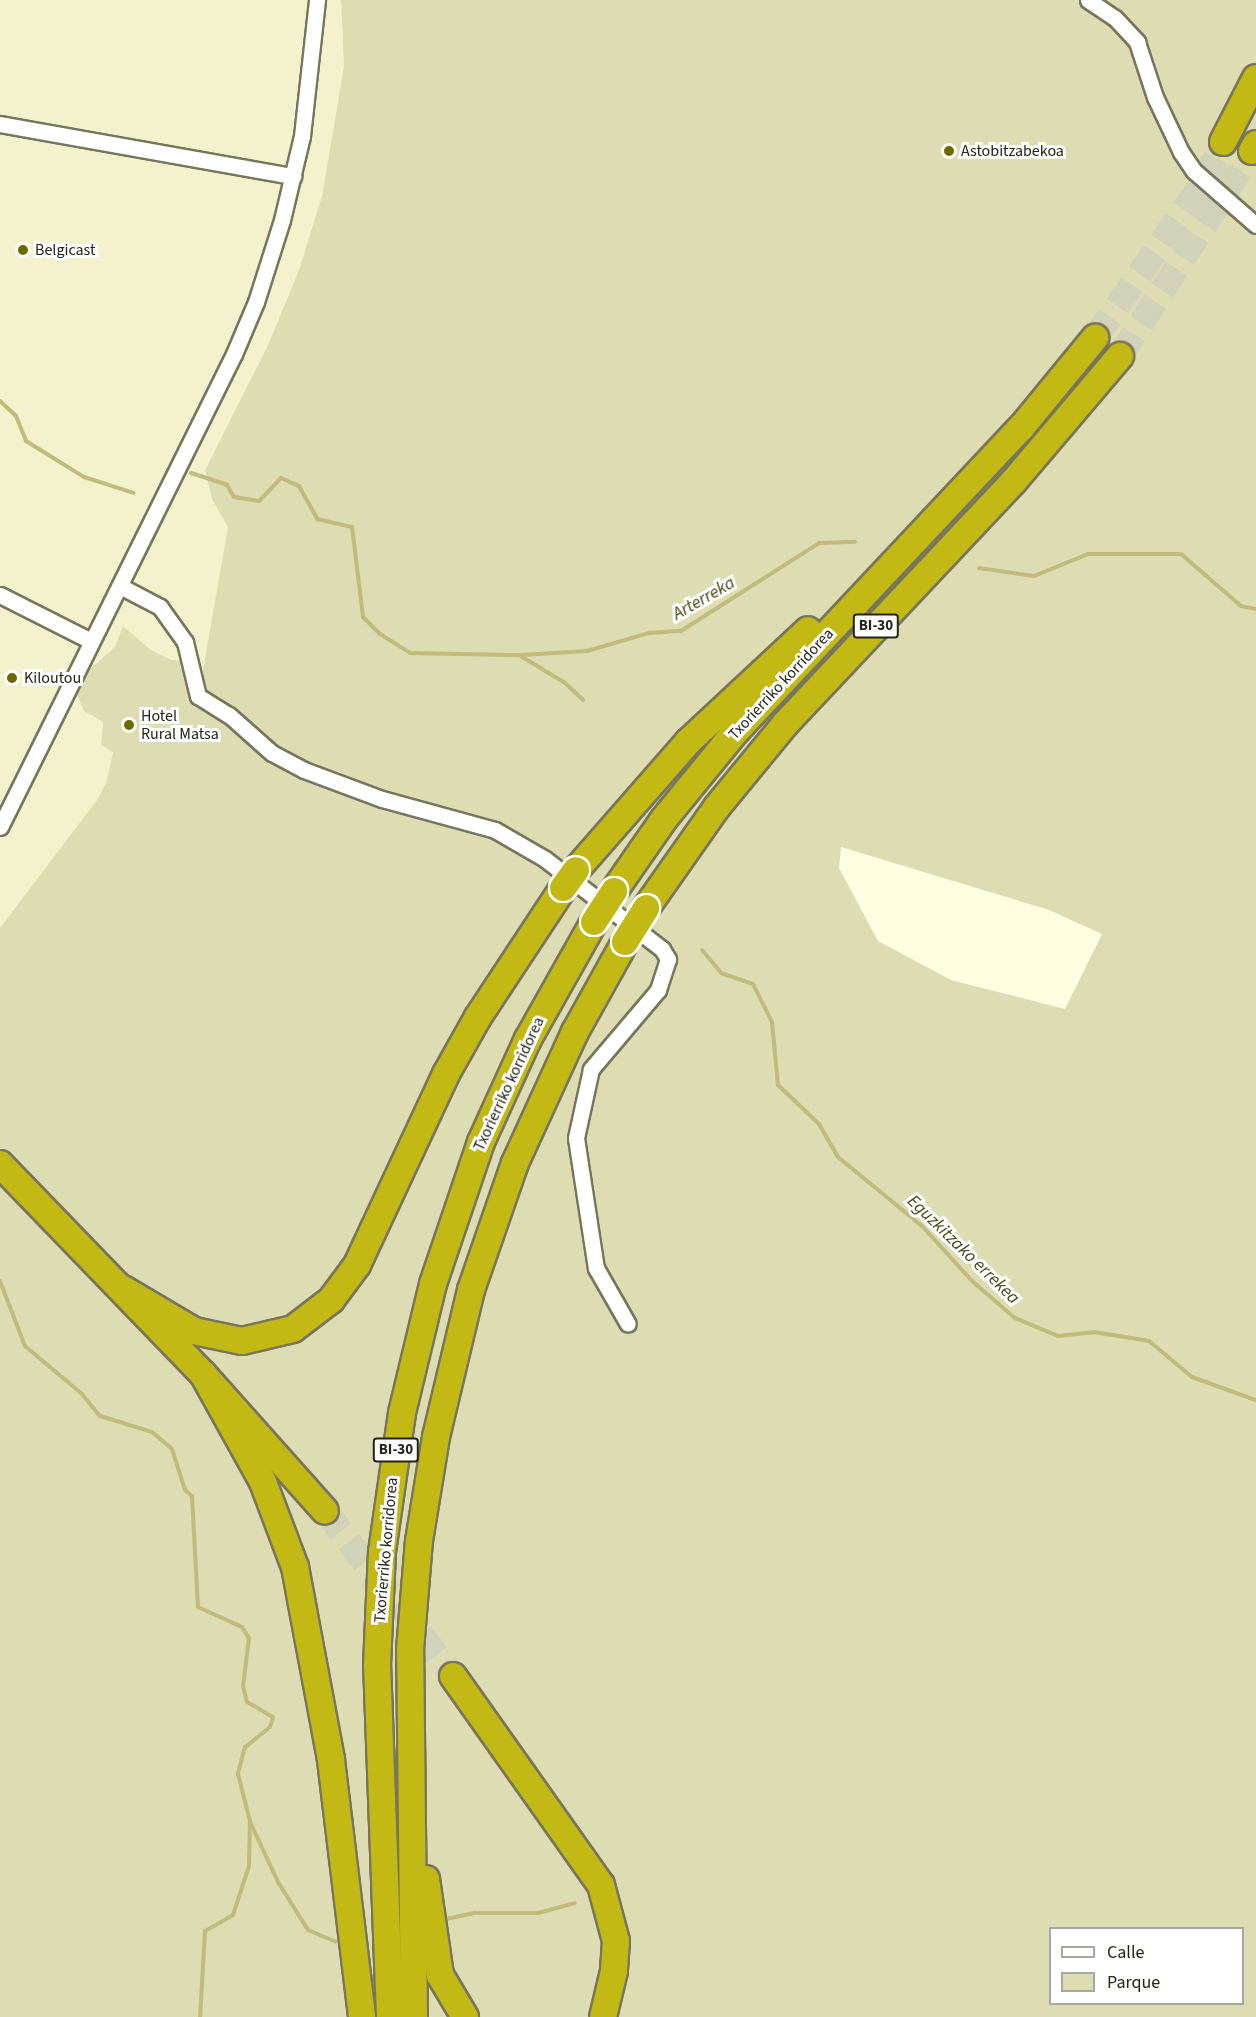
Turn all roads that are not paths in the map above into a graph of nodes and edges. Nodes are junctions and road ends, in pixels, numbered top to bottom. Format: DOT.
graph roads {
  1 [pos="317,0"];
  2 [pos="1088,0"];
  3 [pos="1256,78"];
  4 [pos="0,124"];
  5 [pos="1224,142"];
  6 [pos="293,176"];
  7 [pos="1256,225"];
  8 [pos="1095,338"];
  9 [pos="1120,356"];
  10 [pos="1021,428"];
  11 [pos="120,586"];
  12 [pos="0,595"];
  13 [pos="92,641"];
  14 [pos="0,827"];
  15 [pos="0,1164"];
  16 [pos="123,1289"];
  17 [pos="628,1324"];
  18 [pos="203,1374"];
  19 [pos="325,1511"];
  20 [pos="453,1676"];
  21 [pos="410,1750"];
  22 [pos="614,1971"];
  23 [pos="362,2017"];
  24 [pos="390,2017"];
  25 [pos="414,2017"];
  26 [pos="465,2017"];
  27 [pos="586,2017"];
  28 [pos="603,2017"];
  1 -- 6 [label="street"];
  2 -- 7 [label="street"];
  3 -- 5 [label="highway"];
  4 -- 6 [label="street"];
  6 -- 11 [label="street"];
  8 -- 10 [label="highway, Txorierriko korridorea / BI-30"];
  9 -- 21 [label="highway, Txorierriko korridorea / BI-30, bridge"];
  10 -- 16 [label="highway"];
  10 -- 24 [label="highway, Txorierriko korridorea / BI-30, bridge"];
  11 -- 13 [label="street"];
  11 -- 17 [label="street"];
  12 -- 13 [label="street"];
  13 -- 14 [label="street"];
  15 -- 16 [label="highway"];
  16 -- 18 [label="highway"];
  18 -- 19 [label="highway"];
  18 -- 23 [label="highway"];
  20 -- 22 [label="highway"];
  21 -- 25 [label="highway, Txorierriko korridorea / BI-30"];
  21 -- 26 [label="highway"];
  22 -- 27 [label="highway"];
  22 -- 28 [label="highway"];
}
